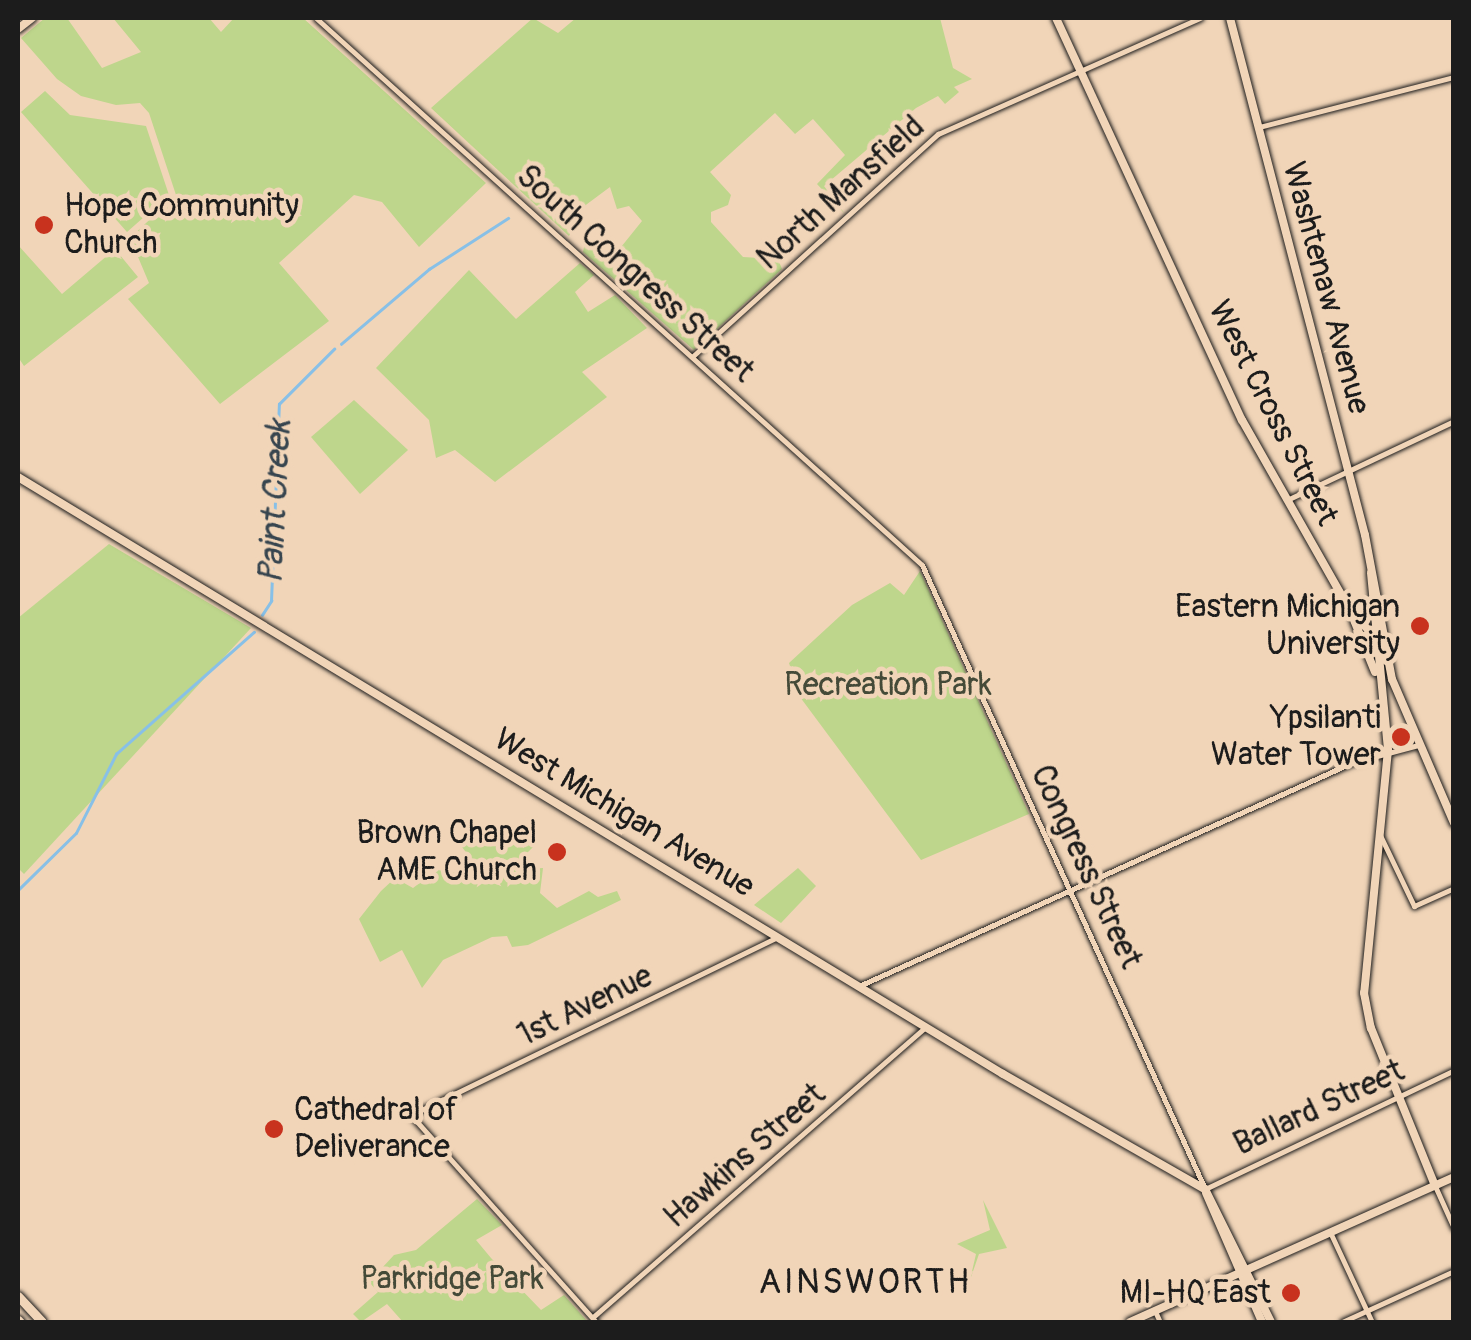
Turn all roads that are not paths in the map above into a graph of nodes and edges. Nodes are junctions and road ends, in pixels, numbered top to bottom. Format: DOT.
graph roads {
  1 [pos="32,18"];
  2 [pos="316,18"];
  3 [pos="1056,18"];
  4 [pos="1200,18"];
  5 [pos="1230,18"];
  6 [pos="18,30"];
  7 [pos="1080,70"];
  8 [pos="1454,77"];
  9 [pos="1259,127"];
  10 [pos="693,356"];
  11 [pos="1454,420"];
  12 [pos="1348,470"];
  13 [pos="18,477"];
  14 [pos="1287,500"];
  15 [pos="922,565"];
  16 [pos="1371,573"];
  17 [pos="1371,611"];
  18 [pos="1351,612"];
  19 [pos="1374,638"];
  20 [pos="1384,647"];
  21 [pos="1384,704"];
  22 [pos="1418,745"];
  23 [pos="1388,750"];
  24 [pos="1454,823"];
  25 [pos="1380,835"];
  26 [pos="1454,888"];
  27 [pos="1072,889"];
  28 [pos="778,937"];
  29 [pos="859,986"];
  30 [pos="926,1027"];
  31 [pos="1454,1070"];
  32 [pos="1398,1096"];
  33 [pos="1454,1177"];
  34 [pos="1435,1186"];
  35 [pos="1205,1189"];
  36 [pos="1454,1228"];
  37 [pos="1330,1232"];
  38 [pos="1454,1271"];
  39 [pos="1244,1272"];
  40 [pos="18,1296"];
  41 [pos="1155,1311"];
  42 [pos="1367,1311"];
  43 [pos="594,1320"];
  44 [pos="42,1322"];
  45 [pos="1130,1322"];
  46 [pos="1160,1322"];
  47 [pos="1262,1322"];
  48 [pos="1271,1322"];
  49 [pos="1342,1322"];
  50 [pos="1372,1322"];
  1 -- 6 [label="main road"];
  2 -- 10 [label="street, South Congress Street"];
  3 -- 7 [label="main road, West Cross Street"];
  4 -- 7 [label="street, North Mansfield"];
  5 -- 9 [label="main road, Washtenaw Avenue"];
  7 -- 10 [label="street, North Mansfield"];
  7 -- 14 [label="main road, West Cross Street"];
  8 -- 9 [label="street"];
  9 -- 12 [label="main road, Washtenaw Avenue"];
  10 -- 15 [label="street, South Congress Street"];
  11 -- 12 [label="street"];
  12 -- 14 [label="street"];
  12 -- 16 [label="main road, Washtenaw Avenue"];
  13 -- 28 [label="main road, West Michigan Avenue"];
  14 -- 18 [label="main road, West Cross Street"];
  15 -- 27 [label="street, Congress Street"];
  16 -- 17 [label="main road, Washtenaw Avenue"];
  16 -- 20 [label="main road, Washtenaw Avenue"];
  17 -- 18 [label="main road"];
  17 -- 19 [label="main road, Washtenaw Avenue"];
  18 -- 19 [label="main road, West Cross Street"];
  18 -- 21 [label="main road"];
  19 -- 20 [label="main road, West Cross Street"];
  19 -- 21 [label="main road, Washtenaw Avenue"];
  20 -- 22 [label="main road, West Cross Street"];
  21 -- 23 [label="main road, Washtenaw Avenue"];
  22 -- 23 [label="street"];
  22 -- 24 [label="main road, West Cross Street"];
  23 -- 25 [label="main road, Washtenaw Avenue"];
  23 -- 27 [label="street"];
  25 -- 26 [label="street"];
  25 -- 32 [label="main road, Washtenaw Avenue"];
  27 -- 29 [label="street"];
  27 -- 35 [label="street, Congress Street"];
  28 -- 29 [label="main road, West Michigan Avenue"];
  28 -- 43 [label="street, 1st Avenue"];
  29 -- 30 [label="main road, West Michigan Avenue"];
  30 -- 35 [label="main road, West Michigan Avenue"];
  30 -- 43 [label="street, Hawkins Street"];
  31 -- 32 [label="street, Ballard Street"];
  32 -- 34 [label="main road, Washtenaw Avenue"];
  32 -- 35 [label="street, Ballard Street"];
  33 -- 34 [label="main road"];
  34 -- 36 [label="street, Washtenaw Avenue"];
  34 -- 37 [label="main road"];
  35 -- 39 [label="main road"];
  37 -- 39 [label="main road"];
  37 -- 42 [label="street"];
  38 -- 42 [label="street"];
  39 -- 41 [label="main road"];
  39 -- 47 [label="main road"];
  39 -- 48 [label="main road"];
  40 -- 44 [label="highway"];
  41 -- 45 [label="main road"];
  41 -- 46 [label="street"];
  42 -- 49 [label="street"];
  42 -- 50 [label="street"];
}
